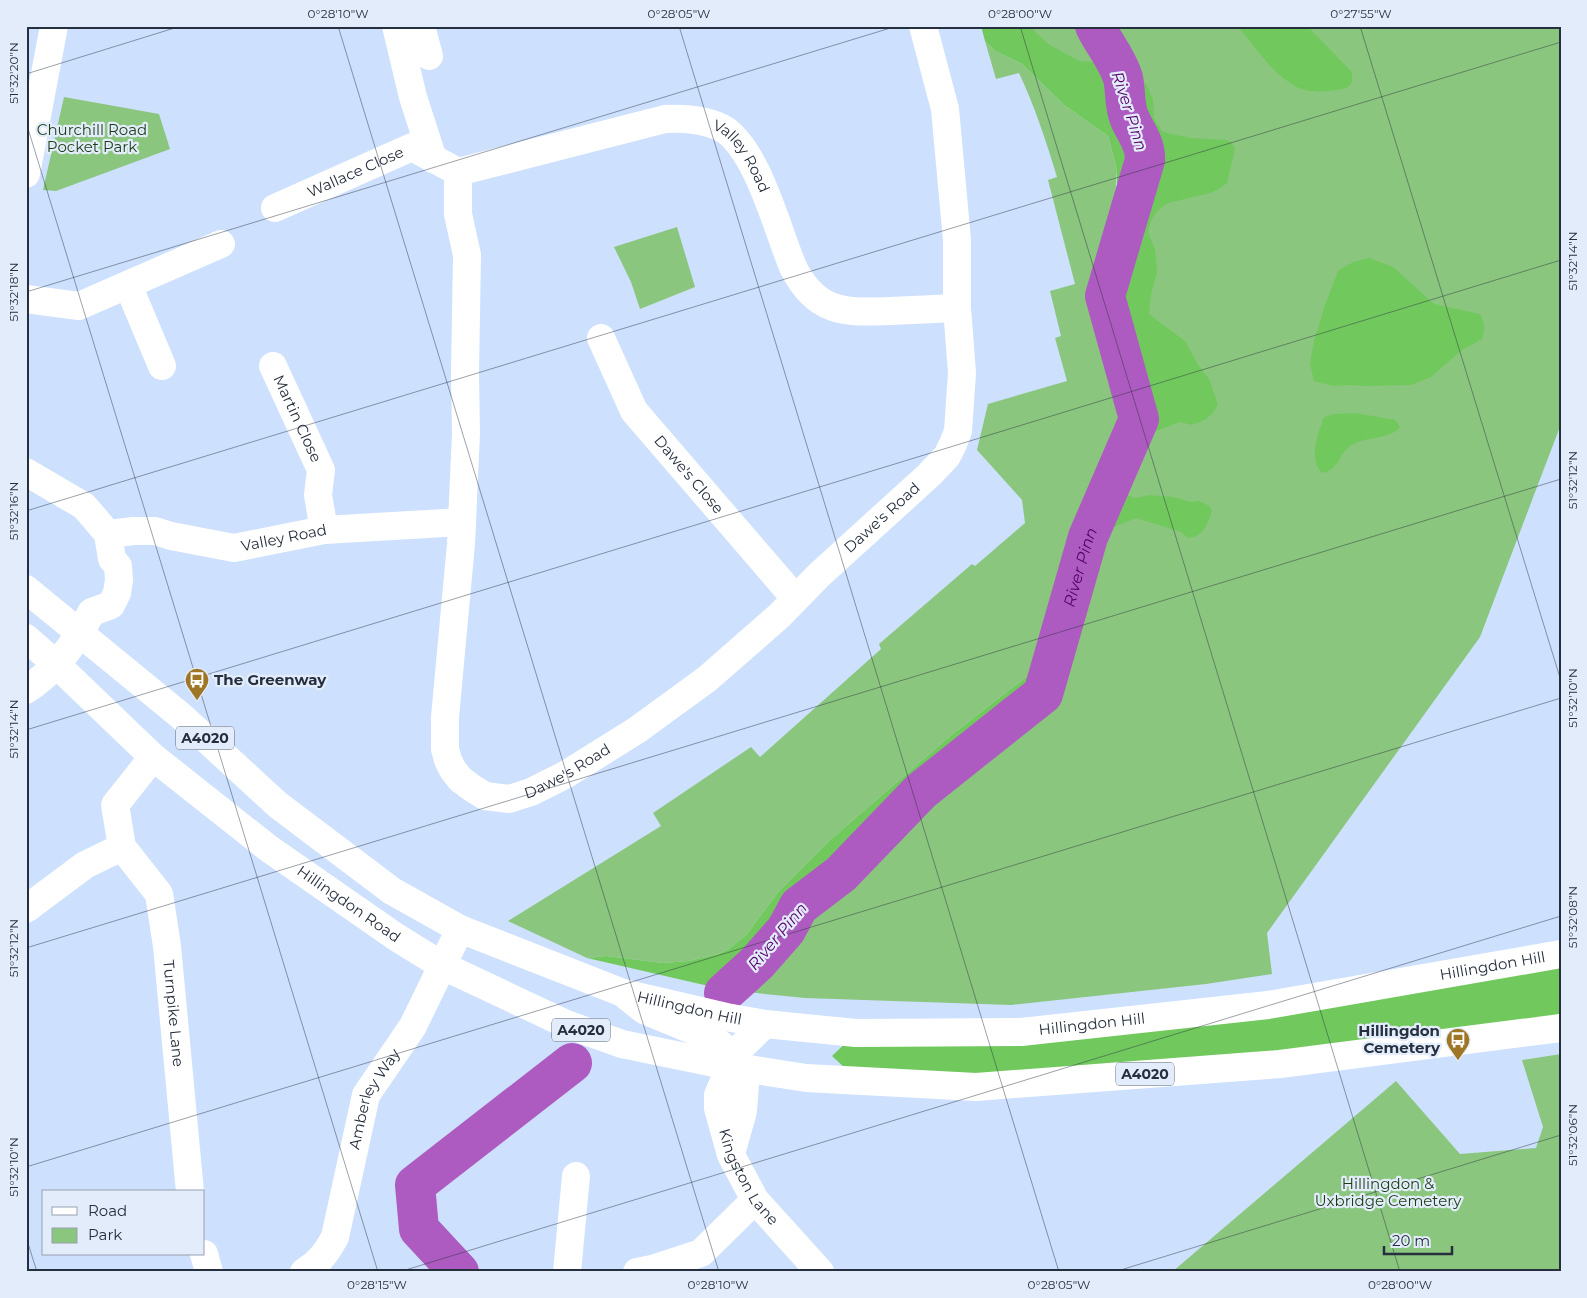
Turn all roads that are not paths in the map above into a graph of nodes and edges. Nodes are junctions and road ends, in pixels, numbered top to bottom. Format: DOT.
graph roads {
  1 [pos="54,26"];
  2 [pos="396,26"];
  3 [pos="421,26"];
  4 [pos="923,26"];
  5 [pos="429,56"];
  6 [pos="432,159"];
  7 [pos="27,166"];
  8 [pos="458,172"];
  9 [pos="275,208"];
  10 [pos="220,244"];
  11 [pos="128,285"];
  12 [pos="26,299"];
  13 [pos="956,308"];
  14 [pos="601,338"];
  15 [pos="162,366"];
  16 [pos="273,366"];
  17 [pos="26,472"];
  18 [pos="462,522"];
  19 [pos="324,530"];
  20 [pos="110,547"];
  21 [pos="26,590"];
  22 [pos="795,598"];
  23 [pos="86,623"];
  24 [pos="26,638"];
  25 [pos="56,664"];
  26 [pos="26,690"];
  27 [pos="153,757"];
  28 [pos="122,847"];
  29 [pos="26,909"];
  30 [pos="460,929"];
  31 [pos="1561,954"];
  32 [pos="443,966"];
  33 [pos="623,993"];
  34 [pos="764,1024"];
  35 [pos="1561,1028"];
  36 [pos="729,1066"];
  37 [pos="576,1176"];
  38 [pos="190,1190"];
  39 [pos="755,1200"];
  40 [pos="205,1256"];
  41 [pos="648,1271"];
  42 [pos="209,1272"];
  43 [pos="304,1272"];
  44 [pos="567,1272"];
  45 [pos="820,1272"];
  1 -- 7 [label="street"];
  2 -- 6 [label="street"];
  3 -- 5 [label="street"];
  4 -- 13 [label="street, Dawe's Road"];
  6 -- 8 [label="street"];
  6 -- 9 [label="street, Wallace Close"];
  8 -- 13 [label="street, Valley Road"];
  8 -- 18 [label="street"];
  10 -- 11 [label="street"];
  11 -- 12 [label="street"];
  11 -- 15 [label="street"];
  13 -- 22 [label="street, Dawe's Road"];
  14 -- 22 [label="street, Dawe's Close"];
  16 -- 19 [label="street, Martin Close"];
  17 -- 20 [label="street"];
  18 -- 19 [label="street, Valley Road"];
  18 -- 22 [label="street, Dawe's Road"];
  19 -- 20 [label="street, Valley Road"];
  20 -- 23 [label="street"];
  21 -- 23 [label="street, A4020"];
  23 -- 25 [label="street"];
  23 -- 30 [label="street, A4020"];
  24 -- 25 [label="street, Hillingdon Road / A4020"];
  25 -- 26 [label="street"];
  25 -- 27 [label="street, Hillingdon Road / A4020"];
  27 -- 28 [label="street"];
  27 -- 32 [label="street, Hillingdon Road / A4020"];
  28 -- 29 [label="street"];
  28 -- 38 [label="street, Turnpike Lane"];
  30 -- 32 [label="street, Amberley Way"];
  30 -- 33 [label="street, A4020"];
  31 -- 34 [label="street, Hillingdon Hill / A4020"];
  32 -- 36 [label="street, Hillingdon Road / A4020"];
  32 -- 43 [label="street, Amberley Way"];
  33 -- 34 [label="street, Hillingdon Hill / A4020"];
  33 -- 36 [label="street"];
  34 -- 36 [label="street, Kingston Lane"];
  35 -- 36 [label="street, A4020"];
  36 -- 39 [label="street, Kingston Lane"];
  37 -- 44 [label="street"];
  39 -- 41 [label="street"];
  39 -- 45 [label="street, Kingston Lane"];
  40 -- 42 [label="street"];
}
